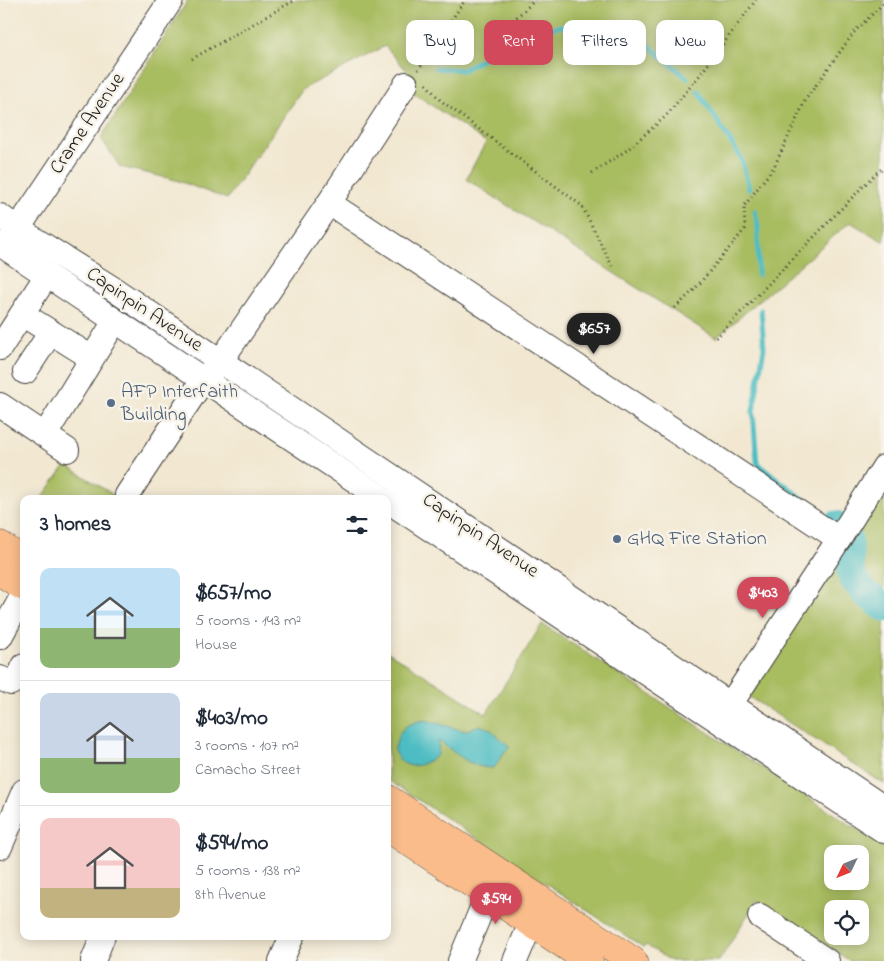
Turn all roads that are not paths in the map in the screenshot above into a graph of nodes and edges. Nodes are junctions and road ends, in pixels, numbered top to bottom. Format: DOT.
graph roads {
  1 [pos="171,0"];
  2 [pos="415,79"];
  3 [pos="329,202"];
  4 [pos="6,234"];
  5 [pos="47,276"];
  6 [pos="12,319"];
  7 [pos="115,321"];
  8 [pos="51,332"];
  9 [pos="0,348"];
  10 [pos="92,358"];
  11 [pos="220,362"];
  12 [pos="25,372"];
  13 [pos="204,380"];
  14 [pos="0,405"];
  15 [pos="45,435"];
  16 [pos="67,450"];
  17 [pos="884,467"];
  18 [pos="128,495"];
  19 [pos="377,495"];
  20 [pos="391,504"];
  21 [pos="842,534"];
  22 [pos="0,546"];
  23 [pos="20,558"];
  24 [pos="0,572"];
  25 [pos="20,584"];
  26 [pos="20,600"];
  27 [pos="0,637"];
  28 [pos="20,675"];
  29 [pos="0,678"];
  30 [pos="725,713"];
  31 [pos="20,800"];
  32 [pos="391,801"];
  33 [pos="884,808"];
  34 [pos="391,830"];
  35 [pos="884,831"];
  36 [pos="0,847"];
  37 [pos="494,883"];
  38 [pos="760,916"];
  39 [pos="531,923"];
  40 [pos="101,940"];
  41 [pos="290,940"];
  42 [pos="466,958"];
  43 [pos="93,961"];
  44 [pos="281,961"];
  45 [pos="515,961"];
  46 [pos="589,961"];
  47 [pos="633,961"];
  48 [pos="827,961"];
  1 -- 4 [label="street, Crame Avenue"];
  2 -- 3 [label="street"];
  3 -- 11 [label="street"];
  3 -- 21 [label="street"];
  4 -- 5 [label="street, Capinpin Avenue"];
  4 -- 11 [label="street, Capinpin Avenue"];
  5 -- 6 [label="street"];
  5 -- 7 [label="street, Capinpin Avenue"];
  6 -- 8 [label="street"];
  6 -- 9 [label="street"];
  7 -- 10 [label="street"];
  7 -- 13 [label="street, Capinpin Avenue"];
  8 -- 10 [label="street"];
  8 -- 12 [label="street"];
  10 -- 15 [label="street"];
  11 -- 13 [label="street"];
  11 -- 30 [label="street, Capinpin Avenue"];
  13 -- 18 [label="street"];
  13 -- 19 [label="street, Capinpin Avenue"];
  14 -- 15 [label="street"];
  15 -- 16 [label="street"];
  17 -- 21 [label="street"];
  20 -- 30 [label="street, Capinpin Avenue"];
  21 -- 30 [label="street"];
  22 -- 23 [label="main road"];
  24 -- 25 [label="main road"];
  26 -- 27 [label="street"];
  28 -- 29 [label="street"];
  30 -- 33 [label="street, Capinpin Avenue"];
  30 -- 35 [label="street, Capinpin Avenue"];
  31 -- 36 [label="street"];
  32 -- 37 [label="main road"];
  34 -- 37 [label="main road"];
  37 -- 39 [label="main road"];
  37 -- 42 [label="street"];
  37 -- 47 [label="main road"];
  38 -- 48 [label="street"];
  39 -- 45 [label="street"];
  39 -- 46 [label="main road"];
  40 -- 43 [label="street"];
  41 -- 44 [label="street"];
}
